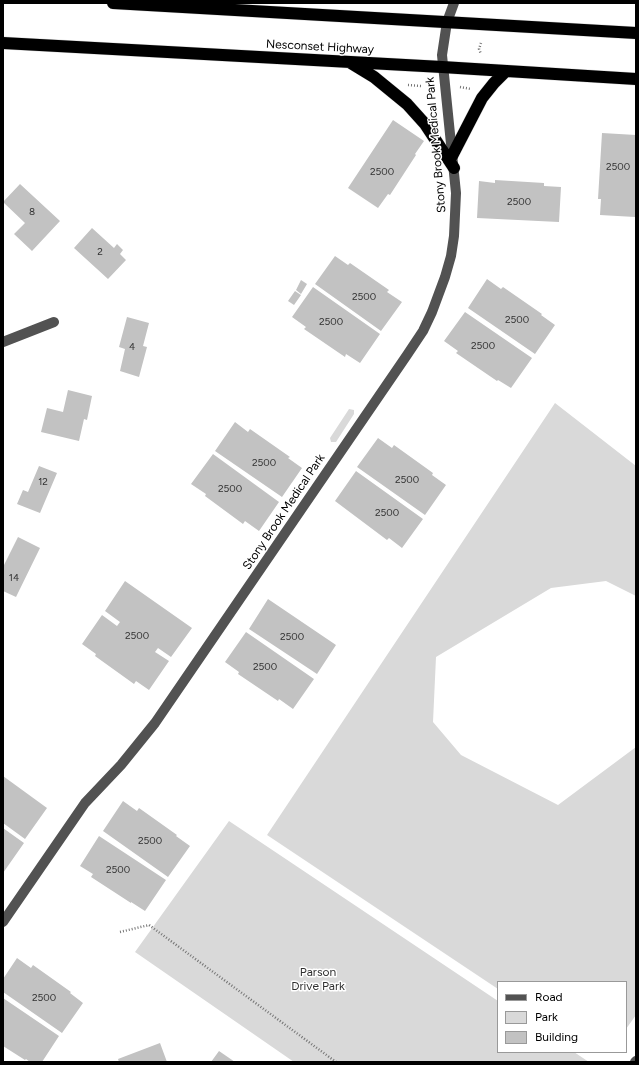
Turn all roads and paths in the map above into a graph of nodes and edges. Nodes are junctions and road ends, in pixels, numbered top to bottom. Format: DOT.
graph roads {
  1 [pos="113,3"];
  2 [pos="454,3"];
  3 [pos="447,22"];
  4 [pos="636,33"];
  5 [pos="3,43"];
  6 [pos="481,43"];
  7 [pos="481,54"];
  8 [pos="350,62"];
  9 [pos="442,67"];
  10 [pos="506,71"];
  11 [pos="636,79"];
  12 [pos="460,87"];
  13 [pos="471,89"];
  14 [pos="453,162"];
  15 [pos="54,322"];
  16 [pos="3,342"];
  17 [pos="3,922"];
  18 [pos="120,932"];
  19 [pos="336,1062"];
  1 -- 3 [label="highway"];
  2 -- 3 [label="street, Stony Brook Medical Park"];
  3 -- 4 [label="highway"];
  3 -- 9 [label="street, Stony Brook Medical Park"];
  5 -- 8 [label="highway, Nesconset Highway"];
  6 -- 7 [label="path"];
  8 -- 9 [label="highway, Nesconset Highway"];
  8 -- 14 [label="highway"];
  9 -- 10 [label="highway, Nesconset Highway"];
  9 -- 14 [label="street, Stony Brook Medical Park"];
  10 -- 11 [label="highway, Nesconset Highway"];
  10 -- 14 [label="highway"];
  12 -- 13 [label="path"];
  14 -- 17 [label="street, Stony Brook Medical Park"];
  15 -- 16 [label="street"];
  18 -- 19 [label="path"];
}
